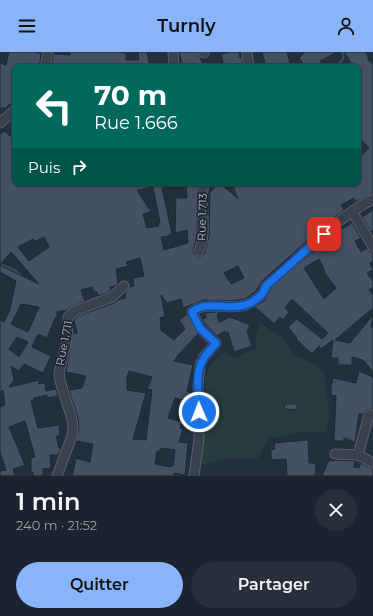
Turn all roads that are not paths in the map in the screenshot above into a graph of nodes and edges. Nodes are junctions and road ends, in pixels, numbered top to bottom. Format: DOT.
graph roads {
  1 [pos="48,52"];
  2 [pos="173,52"];
  3 [pos="247,52"];
  4 [pos="46,64"];
  5 [pos="174,64"];
  6 [pos="249,64"];
  7 [pos="12,113"];
  8 [pos="0,123"];
  9 [pos="204,186"];
  10 [pos="373,199"];
  11 [pos="352,211"];
  12 [pos="373,247"];
  13 [pos="199,251"];
  14 [pos="124,286"];
  15 [pos="373,415"];
  16 [pos="335,454"];
  17 [pos="358,455"];
  18 [pos="373,463"];
  19 [pos="57,476"];
  20 [pos="194,476"];
  1 -- 4 [label="street"];
  2 -- 5 [label="street"];
  3 -- 6 [label="street"];
  7 -- 8 [label="street"];
  9 -- 13 [label="street, Rue 1.713"];
  10 -- 11 [label="street"];
  11 -- 12 [label="street"];
  11 -- 20 [label="street"];
  14 -- 19 [label="street, Rue 1.711"];
  15 -- 17 [label="street"];
  16 -- 17 [label="street"];
  17 -- 18 [label="street"];
}
